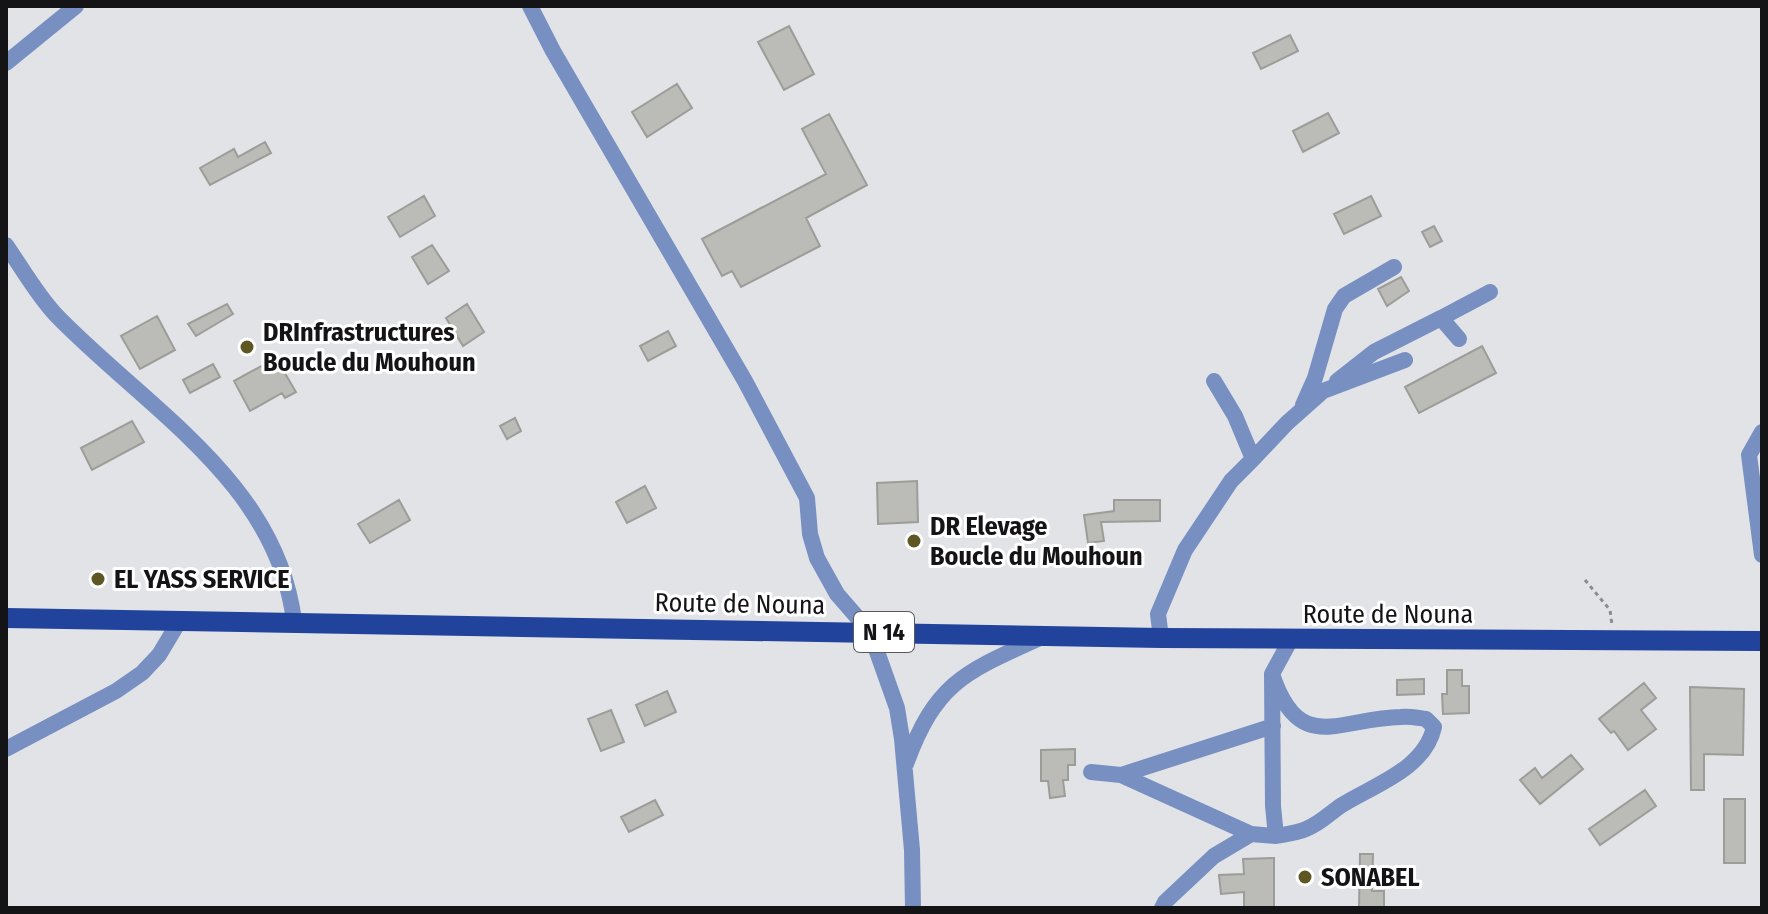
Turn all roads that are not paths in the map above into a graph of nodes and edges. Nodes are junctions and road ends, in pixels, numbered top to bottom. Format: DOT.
graph roads {
  1 [pos="76,6"];
  2 [pos="530,6"];
  3 [pos="6,63"];
  4 [pos="6,245"];
  5 [pos="1394,267"];
  6 [pos="1490,292"];
  7 [pos="1441,318"];
  8 [pos="1459,339"];
  9 [pos="1405,360"];
  10 [pos="1214,381"];
  11 [pos="1323,391"];
  12 [pos="1301,410"];
  13 [pos="1762,432"];
  14 [pos="1253,459"];
  15 [pos="1762,555"];
  16 [pos="6,618"];
  17 [pos="180,620"];
  18 [pos="294,621"];
  19 [pos="870,632"];
  20 [pos="1046,635"];
  21 [pos="1161,638"];
  22 [pos="1291,639"];
  23 [pos="1762,641"];
  24 [pos="1272,674"];
  25 [pos="1273,726"];
  26 [pos="6,749"];
  27 [pos="906,765"];
  28 [pos="1091,772"];
  29 [pos="1121,775"];
  30 [pos="1251,834"];
  31 [pos="1276,836"];
  32 [pos="913,908"];
  33 [pos="1162,908"];
  1 -- 3 [label="street"];
  2 -- 19 [label="street"];
  4 -- 18 [label="street"];
  5 -- 12 [label="street"];
  6 -- 7 [label="street"];
  7 -- 8 [label="street"];
  7 -- 11 [label="street"];
  9 -- 11 [label="street"];
  10 -- 14 [label="street"];
  11 -- 12 [label="street"];
  12 -- 14 [label="street"];
  13 -- 15 [label="street"];
  14 -- 21 [label="street"];
  16 -- 17 [label="main road, Route de Nouna / N 14"];
  17 -- 18 [label="main road, Route de Nouna / N 14"];
  17 -- 26 [label="street"];
  18 -- 19 [label="main road, Route de Nouna / N 14"];
  19 -- 20 [label="main road, Route de Nouna / N 14"];
  19 -- 27 [label="street"];
  20 -- 21 [label="main road, Route de Nouna / N 14"];
  20 -- 27 [label="street"];
  21 -- 22 [label="main road, Route de Nouna / N 14"];
  22 -- 23 [label="main road, Route de Nouna / N 14"];
  22 -- 24 [label="street"];
  24 -- 25 [label="street"];
  24 -- 31 [label="street"];
  25 -- 29 [label="street"];
  25 -- 31 [label="street"];
  27 -- 32 [label="street"];
  28 -- 29 [label="street"];
  29 -- 30 [label="street"];
  30 -- 31 [label="street"];
  30 -- 33 [label="street"];
}
